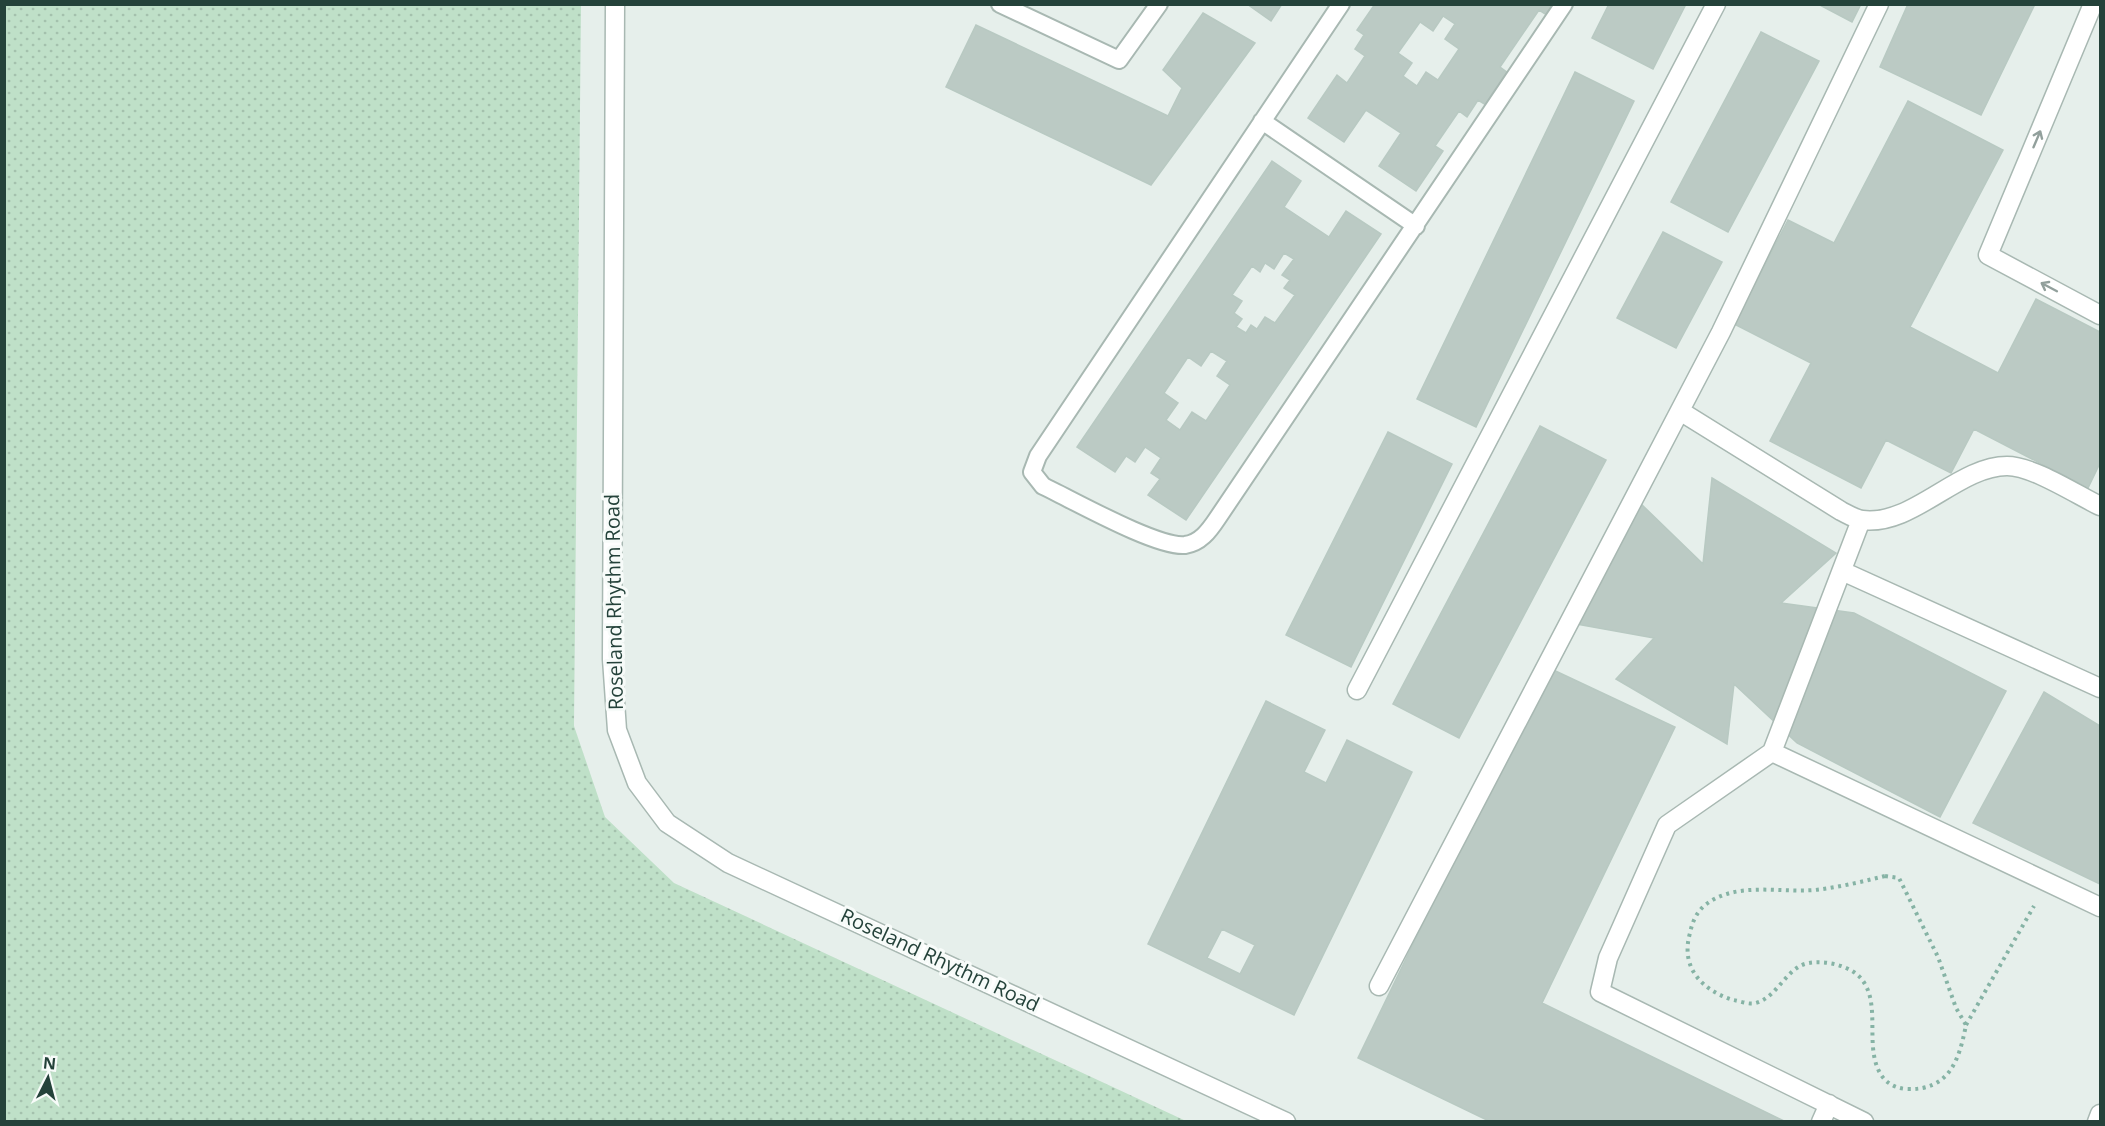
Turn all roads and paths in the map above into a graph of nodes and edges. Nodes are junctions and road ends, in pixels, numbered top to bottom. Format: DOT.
graph roads {
  1 [pos="615,4"];
  2 [pos="1000,4"];
  3 [pos="1159,4"];
  4 [pos="1341,4"];
  5 [pos="1564,4"];
  6 [pos="1716,4"];
  7 [pos="1879,4"];
  8 [pos="2097,5"];
  9 [pos="1263,121"];
  10 [pos="1416,226"];
  11 [pos="2100,315"];
  12 [pos="1680,411"];
  13 [pos="2100,507"];
  14 [pos="1861,520"];
  15 [pos="1842,571"];
  16 [pos="2100,688"];
  17 [pos="1357,690"];
  18 [pos="1772,752"];
  19 [pos="2048,882"];
  20 [pos="2100,907"];
  21 [pos="1379,986"];
  22 [pos="1966,1025"];
  23 [pos="1829,1104"];
  24 [pos="2100,1114"];
  25 [pos="1286,1122"];
  26 [pos="1821,1122"];
  27 [pos="1864,1122"];
  28 [pos="2097,1122"];
  1 -- 25 [label="street, Roseland Rhythm Road"];
  2 -- 3 [label="lane"];
  4 -- 9 [label="lane"];
  5 -- 10 [label="lane"];
  6 -- 17 [label="street"];
  7 -- 12 [label="street"];
  11 -- 8 [label="street, one-way"];
  9 -- 10 [label="lane"];
  9 -- 10 [label="lane"];
  12 -- 14 [label="street"];
  12 -- 21 [label="street"];
  13 -- 14 [label="street"];
  14 -- 15 [label="street"];
  15 -- 16 [label="street"];
  15 -- 18 [label="street"];
  18 -- 19 [label="street"];
  18 -- 23 [label="street"];
  19 -- 20 [label="street"];
  19 -- 22 [label="path"];
  22 -- 22 [label="path"];
  23 -- 26 [label="street"];
  23 -- 27 [label="street"];
  24 -- 28 [label="street"];
}
